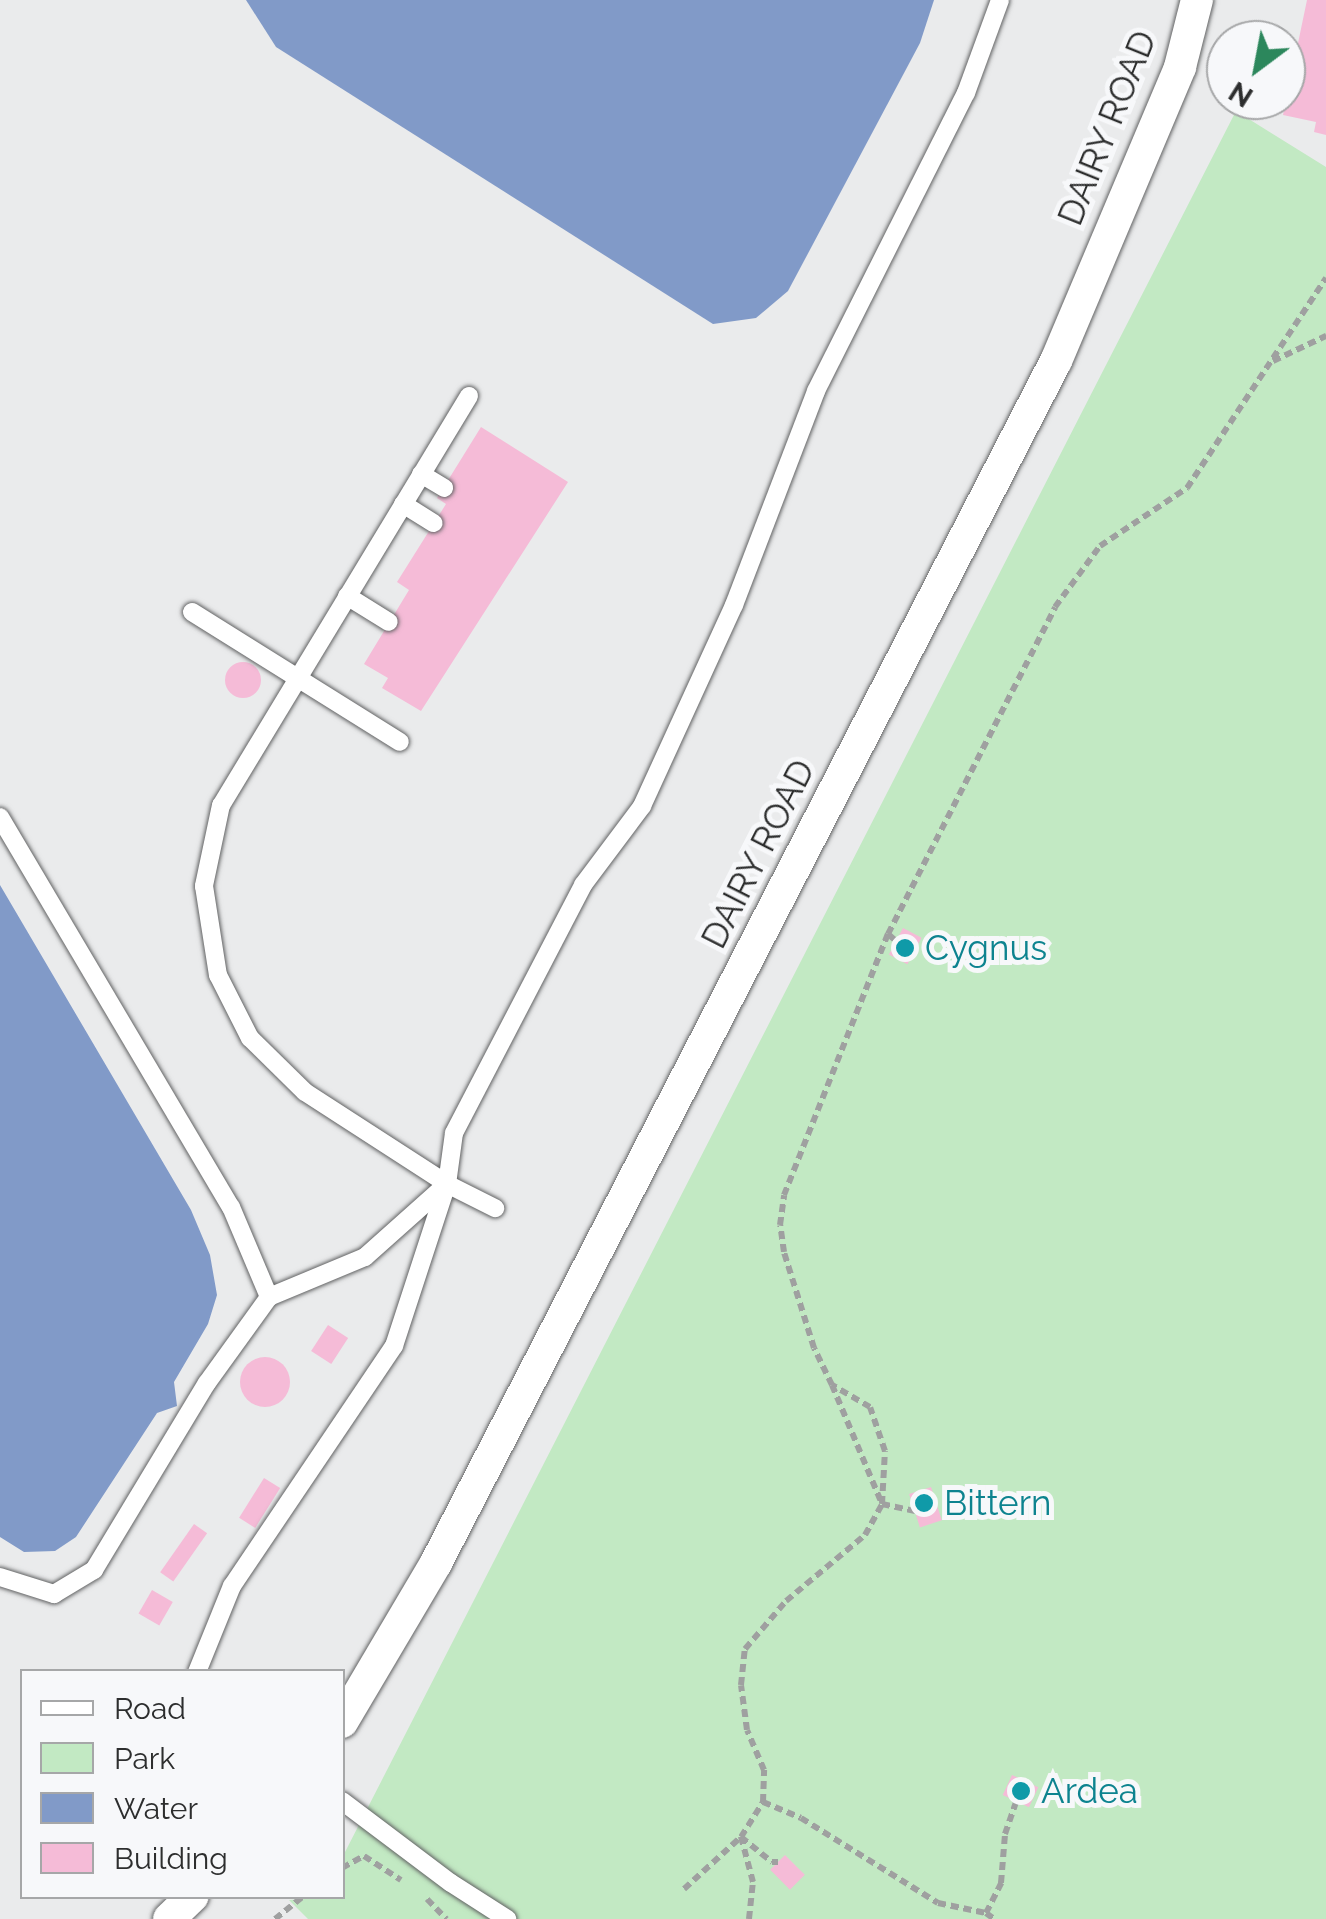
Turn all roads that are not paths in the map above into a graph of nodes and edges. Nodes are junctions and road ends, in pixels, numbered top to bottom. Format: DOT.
graph roads {
  1 [pos="1000,0"];
  2 [pos="1197,0"];
  3 [pos="469,396"];
  4 [pos="422,474"];
  5 [pos="444,488"];
  6 [pos="403,504"];
  7 [pos="434,523"];
  8 [pos="347,596"];
  9 [pos="192,612"];
  10 [pos="389,622"];
  11 [pos="296,678"];
  12 [pos="400,742"];
  13 [pos="0,817"];
  14 [pos="447,1184"];
  15 [pos="495,1208"];
  16 [pos="269,1296"];
  17 [pos="0,1577"];
  18 [pos="197,1669"];
  19 [pos="345,1717"];
  20 [pos="345,1802"];
  21 [pos="190,1899"];
  22 [pos="169,1919"];
  23 [pos="507,1919"];
  1 -- 14 [label="lane"];
  2 -- 19 [label="street, DAIRY ROAD"];
  3 -- 4 [label="lane"];
  4 -- 5 [label="lane"];
  4 -- 6 [label="lane"];
  6 -- 7 [label="lane"];
  6 -- 8 [label="lane"];
  8 -- 10 [label="lane"];
  8 -- 11 [label="lane"];
  9 -- 11 [label="lane"];
  11 -- 12 [label="lane"];
  11 -- 14 [label="lane"];
  13 -- 16 [label="lane"];
  14 -- 15 [label="lane"];
  14 -- 16 [label="lane"];
  14 -- 18 [label="lane"];
  16 -- 17 [label="lane"];
  20 -- 23 [label="lane"];
  21 -- 22 [label="street"];
}
